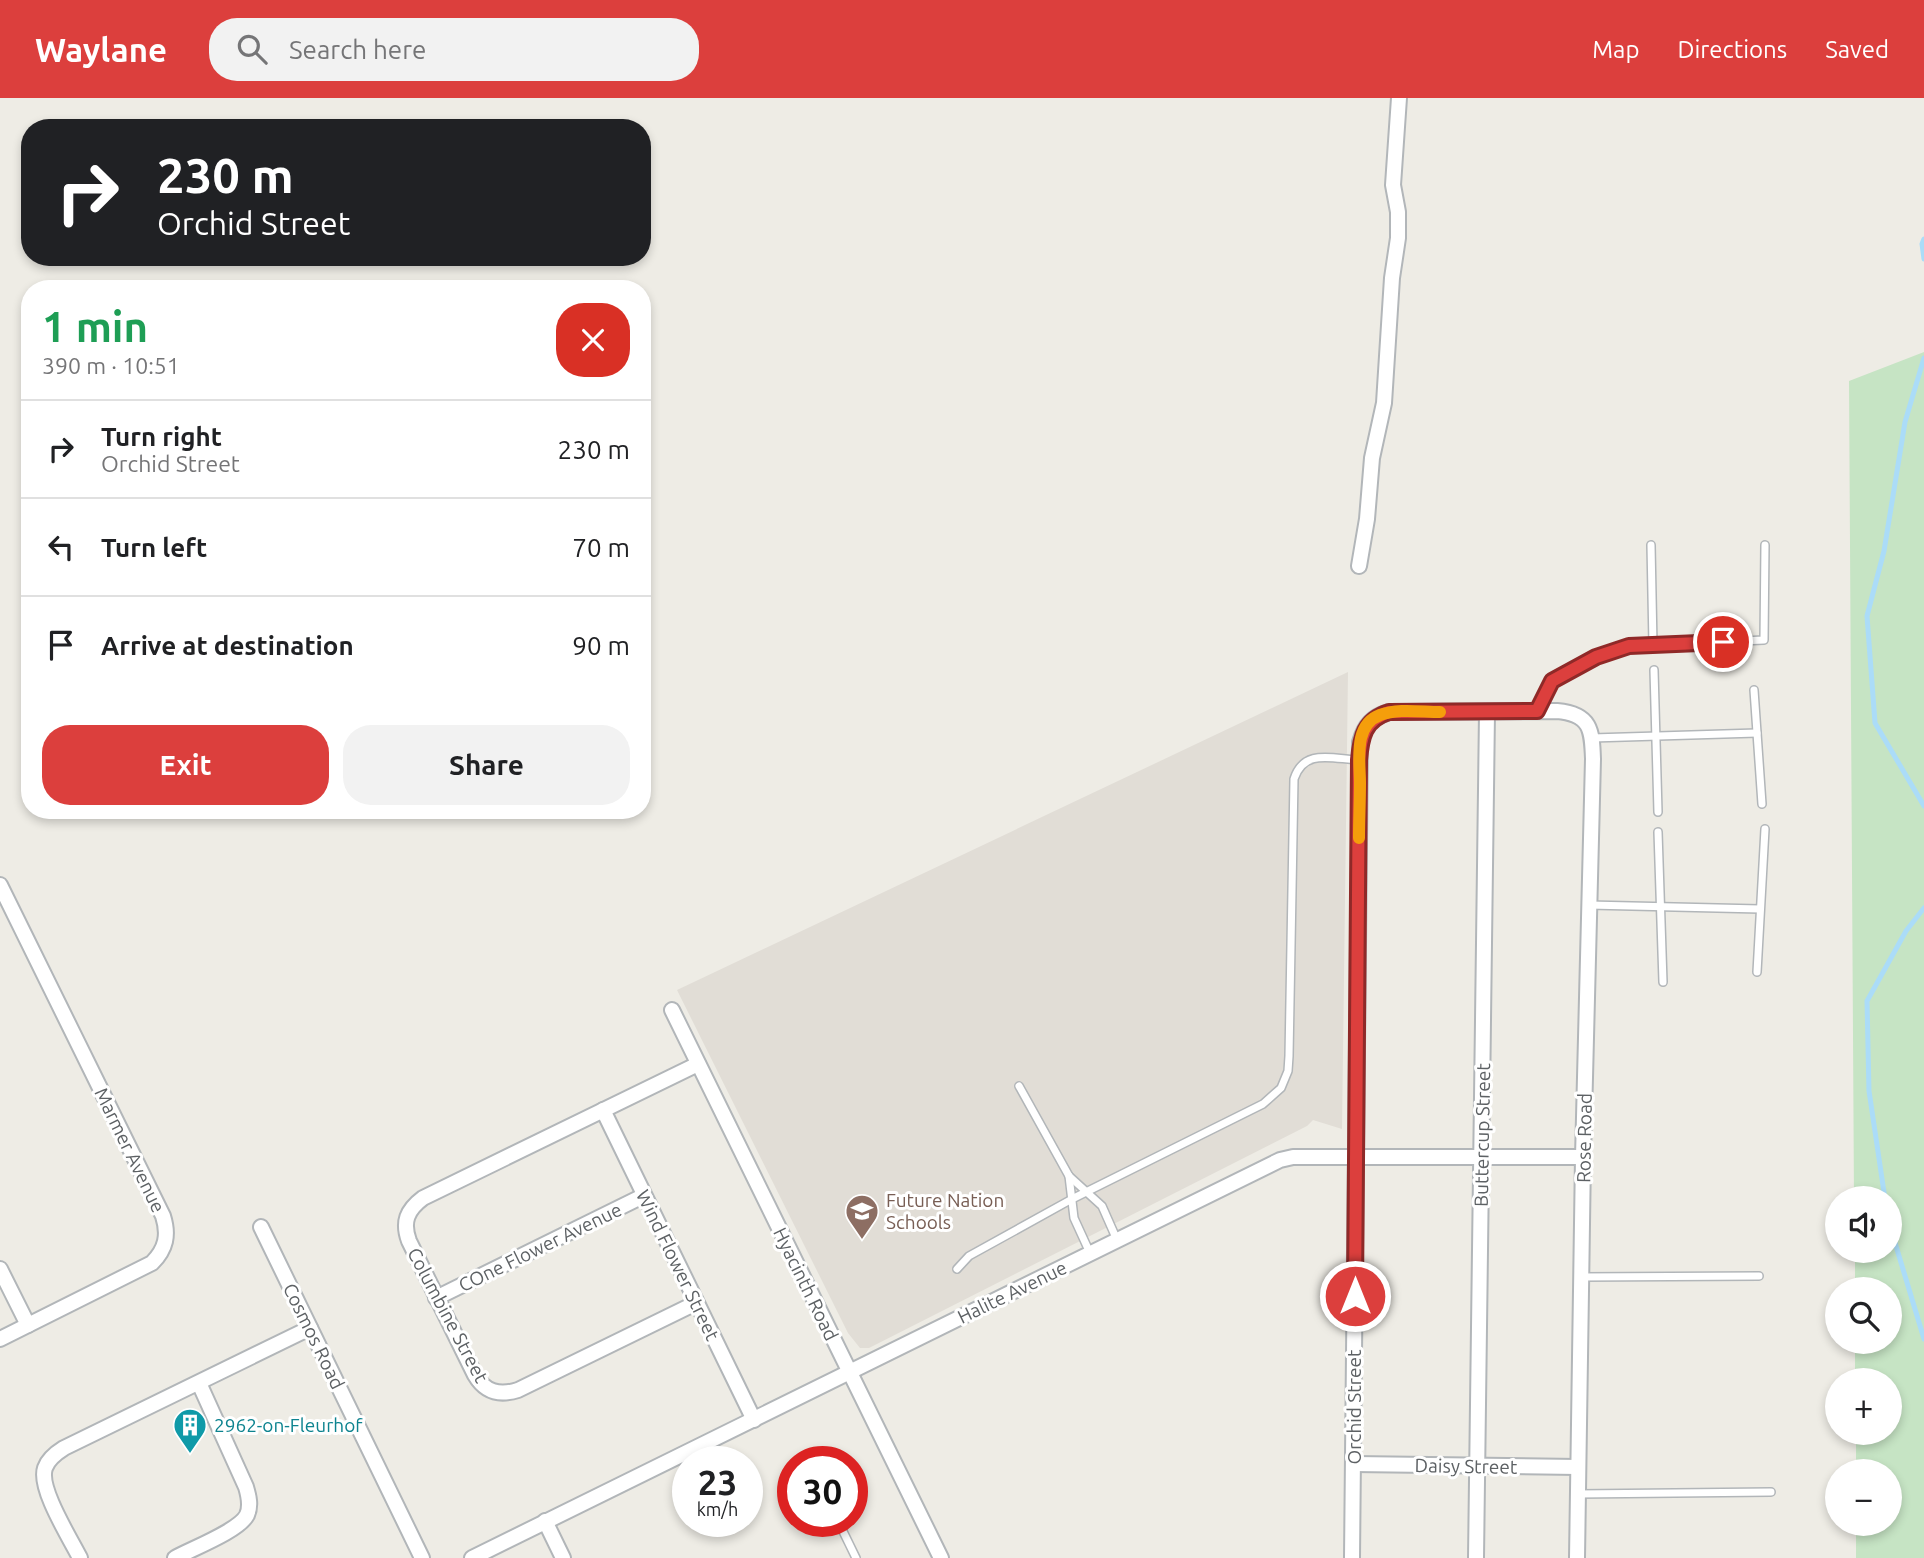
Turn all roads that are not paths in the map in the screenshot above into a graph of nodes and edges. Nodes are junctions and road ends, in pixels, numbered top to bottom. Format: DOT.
graph roads {
  1 [pos="1399,98"];
  2 [pos="1651,545"];
  3 [pos="1765,545"];
  4 [pos="1359,566"];
  5 [pos="1653,645"];
  6 [pos="1654,670"];
  7 [pos="1754,690"];
  8 [pos="1537,711"];
  9 [pos="1487,713"];
  10 [pos="1585,720"];
  11 [pos="1757,733"];
  12 [pos="1656,736"];
  13 [pos="1592,738"];
  14 [pos="1359,760"];
  15 [pos="1762,804"];
  16 [pos="1658,812"];
  17 [pos="1765,829"];
  18 [pos="1658,832"];
  19 [pos="0,885"];
  20 [pos="1589,905"];
  21 [pos="1661,905"];
  22 [pos="1760,909"];
  23 [pos="1757,972"];
  24 [pos="1663,982"];
  25 [pos="671,1010"];
  26 [pos="698,1064"];
  27 [pos="1019,1086"];
  28 [pos="603,1110"];
  29 [pos="1356,1156"];
  30 [pos="1482,1157"];
  31 [pos="1583,1157"];
  32 [pos="1069,1176"];
  33 [pos="1089,1192"];
  34 [pos="643,1196"];
  35 [pos="1072,1199"];
  36 [pos="261,1227"];
  37 [pos="1117,1240"];
  38 [pos="1090,1253"];
  39 [pos="0,1269"];
  40 [pos="957,1269"];
  41 [pos="1759,1276"];
  42 [pos="1581,1277"];
  43 [pos="436,1298"];
  44 [pos="696,1303"];
  45 [pos="28,1325"];
  46 [pos="310,1328"];
  47 [pos="0,1339"];
  48 [pos="850,1373"];
  49 [pos="199,1383"];
  50 [pos="754,1420"];
  51 [pos="1354,1464"];
  52 [pos="1477,1465"];
  53 [pos="1578,1468"];
  54 [pos="1771,1492"];
  55 [pos="1578,1494"];
  56 [pos="545,1521"];
  57 [pos="846,1537"];
  58 [pos="80,1558"];
  59 [pos="175,1558"];
  60 [pos="422,1558"];
  61 [pos="472,1558"];
  62 [pos="563,1558"];
  63 [pos="856,1558"];
  64 [pos="941,1558"];
  65 [pos="1352,1558"];
  66 [pos="1476,1558"];
  67 [pos="1577,1558"];
  1 -- 4 [label="street"];
  2 -- 5 [label="lane"];
  3 -- 5 [label="lane"];
  5 -- 8 [label="lane"];
  6 -- 12 [label="lane"];
  7 -- 11 [label="lane"];
  8 -- 9 [label="street, Orchid Street"];
  8 -- 10 [label="street, Orchid Street"];
  9 -- 14 [label="street, Orchid Street"];
  9 -- 30 [label="street, Buttercup Street"];
  10 -- 13 [label="street, Rose Road"];
  11 -- 12 [label="lane"];
  11 -- 15 [label="lane"];
  12 -- 13 [label="lane"];
  12 -- 16 [label="lane"];
  13 -- 20 [label="street, Rose Road"];
  14 -- 29 [label="street, Orchid Street"];
  14 -- 33 [label="lane"];
  17 -- 22 [label="lane"];
  18 -- 21 [label="lane"];
  19 -- 45 [label="street, Marmer Avenue"];
  20 -- 21 [label="lane"];
  20 -- 31 [label="street, Rose Road"];
  21 -- 22 [label="lane"];
  21 -- 24 [label="lane"];
  22 -- 23 [label="lane"];
  25 -- 26 [label="street, Hyacinth Road"];
  26 -- 28 [label="street, Columbine Street"];
  26 -- 48 [label="street, Hyacinth Road"];
  27 -- 32 [label="lane"];
  28 -- 34 [label="street, Wind Flower Street"];
  28 -- 43 [label="street, Columbine Street"];
  29 -- 30 [label="street, Halite Avenue"];
  29 -- 37 [label="street, Halite Avenue"];
  29 -- 51 [label="street, Orchid Street"];
  30 -- 31 [label="street, Halite Avenue"];
  30 -- 52 [label="street, Buttercup Street"];
  31 -- 42 [label="street, Rose Road"];
  32 -- 33 [label="lane"];
  32 -- 35 [label="lane"];
  33 -- 35 [label="lane"];
  33 -- 37 [label="lane"];
  34 -- 43 [label="street, COne Flower Avenue"];
  34 -- 44 [label="street, Wind Flower Street"];
  35 -- 38 [label="lane"];
  35 -- 40 [label="lane"];
  36 -- 46 [label="street, Cosmos Road"];
  37 -- 38 [label="street, Halite Avenue"];
  38 -- 48 [label="street, Halite Avenue"];
  39 -- 45 [label="street"];
  41 -- 42 [label="lane"];
  42 -- 53 [label="street, Rose Road"];
  43 -- 44 [label="street, Columbine Street"];
  44 -- 50 [label="street, Wind Flower Street"];
  45 -- 47 [label="street, Marmer Avenue"];
  46 -- 49 [label="street"];
  46 -- 60 [label="street, Cosmos Road"];
  48 -- 50 [label="street, Halite Avenue"];
  48 -- 64 [label="street, Hyacinth Road"];
  49 -- 58 [label="street"];
  49 -- 59 [label="street"];
  50 -- 56 [label="street, Halite Avenue"];
  51 -- 52 [label="street, Daisy Street"];
  51 -- 65 [label="street, Orchid Street"];
  52 -- 53 [label="street, Daisy Street"];
  52 -- 66 [label="street, Buttercup Street"];
  53 -- 55 [label="street, Rose Road"];
  54 -- 55 [label="lane"];
  55 -- 67 [label="street, Rose Road"];
  56 -- 61 [label="street, Halite Avenue"];
  56 -- 62 [label="street"];
  57 -- 63 [label="lane"];
}
